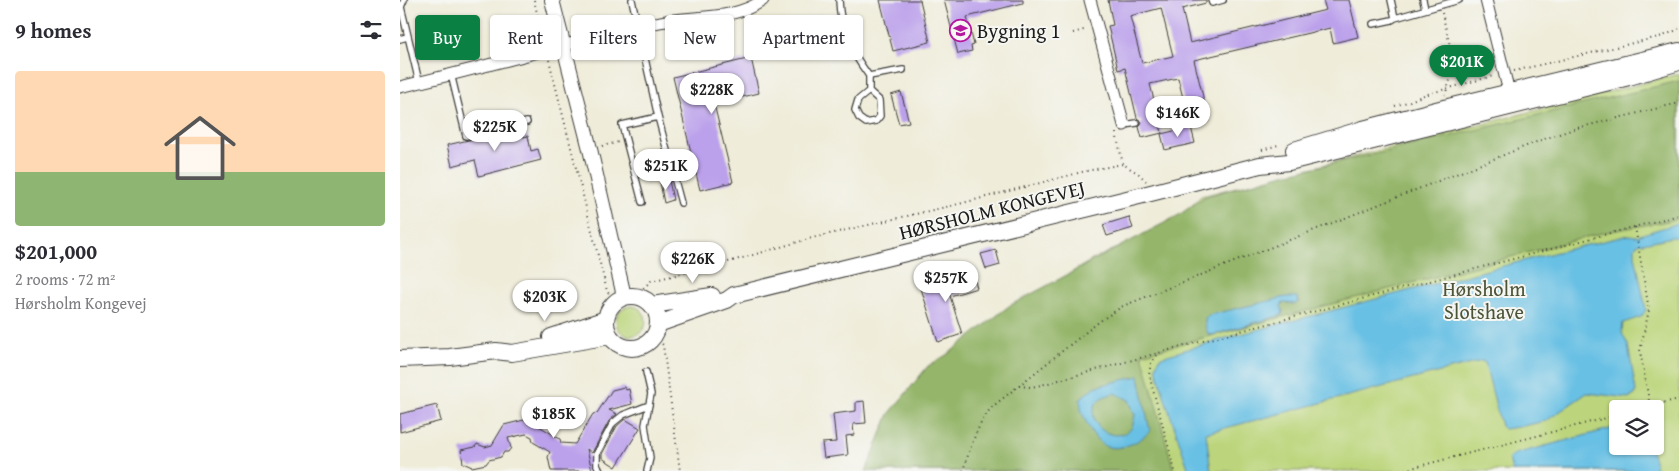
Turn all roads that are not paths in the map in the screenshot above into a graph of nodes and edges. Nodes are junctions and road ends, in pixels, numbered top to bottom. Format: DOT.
graph roads {
  1 [pos="404,0"];
  2 [pos="552,0"];
  3 [pos="639,0"];
  4 [pos="763,0"];
  5 [pos="839,0"];
  6 [pos="1090,0"];
  7 [pos="1211,0"];
  8 [pos="1223,0"];
  9 [pos="1390,0"];
  10 [pos="1423,0"];
  11 [pos="1459,0"];
  12 [pos="1486,0"];
  13 [pos="632,1"];
  14 [pos="1425,10"];
  15 [pos="635,15"];
  16 [pos="1395,18"];
  17 [pos="655,23"];
  18 [pos="1373,24"];
  19 [pos="407,37"];
  20 [pos="400,39"];
  21 [pos="571,44"];
  22 [pos="564,46"];
  23 [pos="1679,50"];
  24 [pos="645,60"];
  25 [pos="1679,62"];
  26 [pos="903,70"];
  27 [pos="451,74"];
  28 [pos="868,76"];
  29 [pos="419,82"];
  30 [pos="400,87"];
  31 [pos="869,91"];
  32 [pos="1509,92"];
  33 [pos="1521,105"];
  34 [pos="658,117"];
  35 [pos="527,122"];
  36 [pos="1138,123"];
  37 [pos="1124,125"];
  38 [pos="1369,142"];
  39 [pos="1260,164"];
  40 [pos="642,202"];
  41 [pos="681,203"];
  42 [pos="734,295"];
  43 [pos="624,298"];
  44 [pos="652,305"];
  45 [pos="606,320"];
  46 [pos="656,330"];
  47 [pos="610,336"];
  48 [pos="496,351"];
  49 [pos="400,359"];
  50 [pos="646,372"];
  51 [pos="649,405"];
  52 [pos="600,471"];
  53 [pos="646,471"];
  1 -- 19 [label="lane"];
  2 -- 22 [label="street"];
  3 -- 13 [label="lane"];
  4 -- 17 [label="street"];
  5 -- 28 [label="lane"];
  6 -- 37 [label="street"];
  7 -- 8 [label="lane"];
  9 -- 16 [label="lane"];
  10 -- 14 [label="lane"];
  11 -- 14 [label="lane"];
  12 -- 32 [label="street"];
  13 -- 15 [label="lane"];
  14 -- 16 [label="lane"];
  16 -- 18 [label="lane"];
  19 -- 20 [label="lane"];
  19 -- 29 [label="lane"];
  21 -- 22 [label="street"];
  22 -- 27 [label="street"];
  22 -- 43 [label="street"];
  23 -- 32 [label="main road, HØRSHOLM KONGEVEJ"];
  24 -- 34 [label="lane"];
  25 -- 33 [label="main road, HØRSHOLM KONGEVEJ"];
  26 -- 28 [label="lane"];
  27 -- 29 [label="street"];
  27 -- 35 [label="lane"];
  28 -- 31 [label="lane"];
  29 -- 30 [label="street"];
  31 -- 31 [label="lane"];
  32 -- 33 [label="street"];
  32 -- 38 [label="main road"];
  32 -- 39 [label="main road, HØRSHOLM KONGEVEJ"];
  33 -- 38 [label="main road, HØRSHOLM KONGEVEJ"];
  34 -- 40 [label="lane"];
  34 -- 41 [label="lane"];
  36 -- 37 [label="lane"];
  38 -- 39 [label="main road, HØRSHOLM KONGEVEJ"];
  39 -- 42 [label="main road, HØRSHOLM KONGEVEJ"];
  42 -- 44 [label="main road, HØRSHOLM KONGEVEJ"];
  42 -- 46 [label="main road, HØRSHOLM KONGEVEJ"];
  43 -- 44 [label="main road"];
  43 -- 45 [label="main road"];
  44 -- 46 [label="main road"];
  45 -- 47 [label="main road"];
  45 -- 48 [label="main road"];
  46 -- 47 [label="main road"];
  47 -- 48 [label="main road"];
  48 -- 49 [label="main road"];
  50 -- 51 [label="lane"];
  51 -- 52 [label="lane"];
  51 -- 53 [label="lane"];
}
